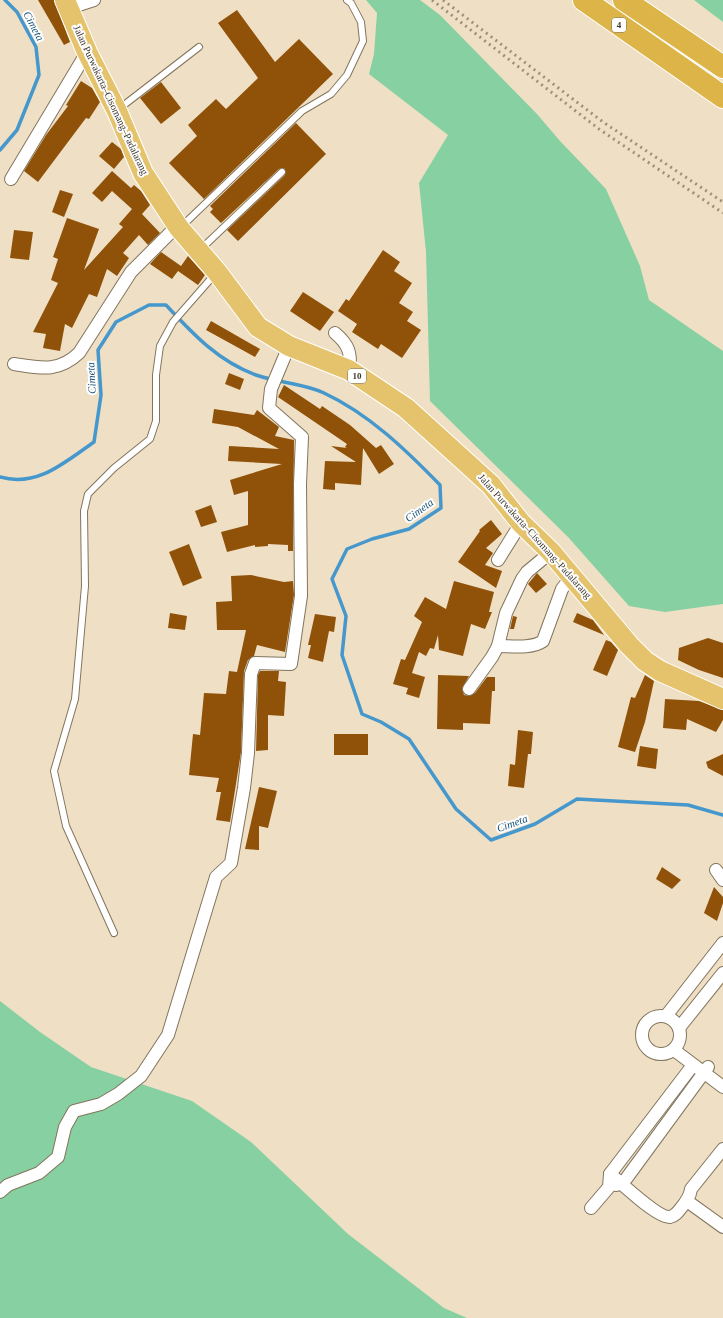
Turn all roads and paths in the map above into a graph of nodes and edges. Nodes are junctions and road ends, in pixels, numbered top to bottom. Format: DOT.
graph roads {
  1 [pos="94,0"];
  2 [pos="347,0"];
  3 [pos="584,0"];
  4 [pos="624,0"];
  5 [pos="67,4"];
  6 [pos="199,48"];
  7 [pos="87,52"];
  8 [pos="723,67"];
  9 [pos="723,97"];
  10 [pos="117,111"];
  11 [pos="282,172"];
  12 [pos="11,179"];
  13 [pos="178,227"];
  14 [pos="199,252"];
  15 [pos="217,272"];
  16 [pos="334,333"];
  17 [pos="289,346"];
  18 [pos="14,364"];
  19 [pos="349,370"];
  20 [pos="521,523"];
  21 [pos="551,552"];
  22 [pos="498,560"];
  23 [pos="572,576"];
  24 [pos="498,646"];
  25 [pos="469,689"];
  26 [pos="723,698"];
  27 [pos="114,934"];
  28 [pos="723,943"];
  29 [pos="723,973"];
  30 [pos="666,1016"];
  31 [pos="679,1028"];
  32 [pos="676,1048"];
  33 [pos="693,1065"];
  34 [pos="706,1070"];
  35 [pos="723,1078"];
  36 [pos="723,1087"];
  37 [pos="722,1156"];
  38 [pos="610,1174"];
  39 [pos="623,1183"];
  40 [pos="609,1187"];
  41 [pos="0,1192"];
  42 [pos="689,1198"];
  43 [pos="591,1208"];
  44 [pos="723,1227"];
  1 -- 5 [label="street"];
  2 -- 13 [label="lane"];
  3 -- 9 [label="highway, 4"];
  4 -- 8 [label="highway, 4"];
  5 -- 7 [label="highway, Jalan Purwakarta–Cisomang–Padalarang / 10"];
  6 -- 10 [label="lane"];
  7 -- 10 [label="highway, Jalan Purwakarta–Cisomang–Padalarang / 10"];
  7 -- 12 [label="street"];
  10 -- 13 [label="highway, Jalan Purwakarta–Cisomang–Padalarang / 10"];
  11 -- 14 [label="lane"];
  13 -- 14 [label="highway, Jalan Purwakarta–Cisomang–Padalarang / 10"];
  13 -- 18 [label="street"];
  14 -- 15 [label="highway, Jalan Purwakarta–Cisomang–Padalarang / 10"];
  15 -- 17 [label="highway, Jalan Purwakarta–Cisomang–Padalarang / 10"];
  15 -- 27 [label="lane"];
  16 -- 19 [label="street"];
  17 -- 19 [label="highway, Jalan Purwakarta–Cisomang–Padalarang / 10"];
  17 -- 41 [label="street"];
  19 -- 20 [label="highway, Jalan Purwakarta–Cisomang–Padalarang / 10"];
  20 -- 21 [label="highway, Jalan Purwakarta–Cisomang–Padalarang / 10"];
  20 -- 22 [label="street"];
  21 -- 23 [label="highway, Jalan Purwakarta–Cisomang–Padalarang / 10"];
  21 -- 24 [label="street"];
  23 -- 24 [label="street"];
  23 -- 26 [label="highway, Jalan Purwakarta–Cisomang–Padalarang / 10"];
  24 -- 25 [label="street"];
  28 -- 30 [label="street"];
  29 -- 31 [label="street"];
  30 -- 31 [label="street"];
  30 -- 32 [label="street"];
  31 -- 32 [label="street"];
  32 -- 33 [label="street"];
  32 -- 34 [label="street"];
  33 -- 34 [label="street"];
  33 -- 38 [label="street"];
  34 -- 35 [label="street"];
  34 -- 36 [label="street"];
  34 -- 39 [label="street"];
  37 -- 42 [label="street"];
  38 -- 39 [label="street"];
  38 -- 40 [label="street"];
  39 -- 40 [label="street"];
  39 -- 42 [label="street"];
  40 -- 43 [label="street"];
  42 -- 44 [label="street"];
}
